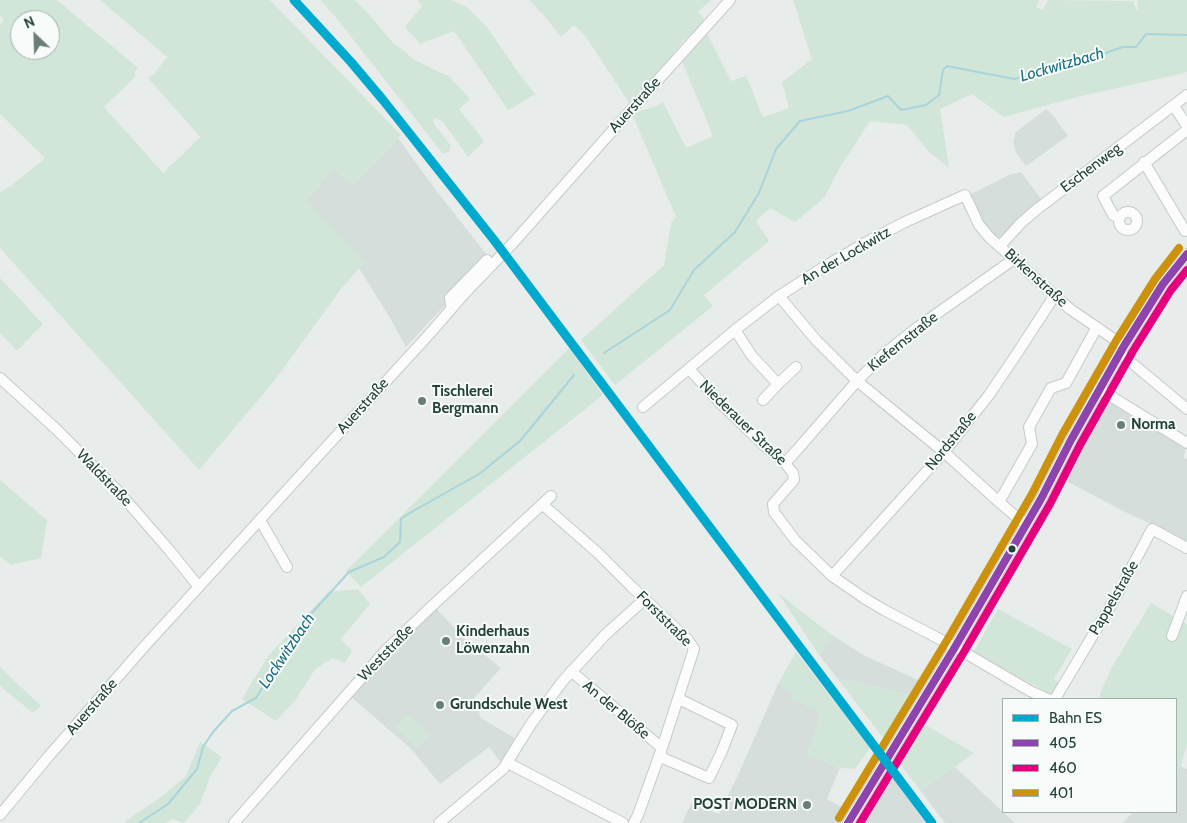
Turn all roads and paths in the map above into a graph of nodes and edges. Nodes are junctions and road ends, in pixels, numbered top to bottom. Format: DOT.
graph roads {
  1 [pos="730,0"];
  2 [pos="1187,95"];
  3 [pos="1174,106"];
  4 [pos="1187,128"];
  5 [pos="1144,162"];
  6 [pos="964,195"];
  7 [pos="1120,218"];
  8 [pos="1185,231"];
  9 [pos="1000,246"];
  10 [pos="1187,254"];
  11 [pos="1014,259"];
  12 [pos="487,260"];
  13 [pos="1055,295"];
  14 [pos="779,296"];
  15 [pos="451,308"];
  16 [pos="1097,327"];
  17 [pos="735,330"];
  18 [pos="1122,350"];
  19 [pos="796,367"];
  20 [pos="689,369"];
  21 [pos="0,378"];
  22 [pos="857,381"];
  23 [pos="778,384"];
  24 [pos="1099,389"];
  25 [pos="763,400"];
  26 [pos="643,407"];
  27 [pos="1187,409"];
  28 [pos="1187,442"];
  29 [pos="944,452"];
  30 [pos="785,463"];
  31 [pos="551,496"];
  32 [pos="999,502"];
  33 [pos="542,504"];
  34 [pos="260,520"];
  35 [pos="1026,523"];
  36 [pos="1187,548"];
  37 [pos="288,568"];
  38 [pos="832,576"];
  39 [pos="198,587"];
  40 [pos="1187,596"];
  41 [pos="645,599"];
  42 [pos="1172,636"];
  43 [pos="955,647"];
  44 [pos="571,671"];
  45 [pos="1046,698"];
  46 [pos="1056,698"];
  47 [pos="678,699"];
  48 [pos="661,752"];
  49 [pos="508,762"];
  50 [pos="0,815"];
  51 [pos="234,823"];
  52 [pos="439,823"];
  53 [pos="623,823"];
  54 [pos="634,823"];
  55 [pos="848,823"];
  1 -- 15 [label="street, Auerstraße"];
  2 -- 3 [label="street, Eschenweg"];
  3 -- 4 [label="street"];
  3 -- 9 [label="street, Eschenweg"];
  4 -- 5 [label="street"];
  5 -- 7 [label="street"];
  5 -- 8 [label="street"];
  6 -- 9 [label="street, Birkenstraße"];
  6 -- 14 [label="street, An der Lockwitz"];
  9 -- 11 [label="street, Birkenstraße"];
  10 -- 18 [label="street"];
  11 -- 13 [label="street, Birkenstraße"];
  11 -- 22 [label="street, Kiefernstraße"];
  12 -- 15 [label="street"];
  13 -- 16 [label="street, Birkenstraße"];
  13 -- 29 [label="street, Nordstraße"];
  14 -- 17 [label="street, An der Lockwitz"];
  14 -- 22 [label="street"];
  15 -- 34 [label="street, Auerstraße"];
  16 -- 18 [label="street, Birkenstraße"];
  16 -- 32 [label="street"];
  17 -- 20 [label="street, An der Lockwitz"];
  17 -- 23 [label="street"];
  18 -- 24 [label="street"];
  18 -- 27 [label="street, Birkenstraße"];
  19 -- 23 [label="street"];
  20 -- 26 [label="street, An der Lockwitz"];
  20 -- 30 [label="street, Niederauer Straße"];
  21 -- 39 [label="street, Waldstraße"];
  22 -- 29 [label="street"];
  22 -- 30 [label="street, Kiefernstraße"];
  23 -- 25 [label="street"];
  24 -- 28 [label="street"];
  24 -- 35 [label="street"];
  29 -- 32 [label="street"];
  29 -- 38 [label="street, Nordstraße"];
  30 -- 38 [label="street, Niederauer Straße"];
  31 -- 33 [label="street, Weststraße"];
  32 -- 35 [label="street"];
  33 -- 41 [label="street, Forststraße"];
  33 -- 51 [label="street, Weststraße"];
  34 -- 37 [label="street"];
  34 -- 39 [label="street, Auerstraße"];
  35 -- 43 [label="street"];
  36 -- 46 [label="street, Pappelstraße"];
  38 -- 43 [label="street, Niederauer Straße"];
  39 -- 50 [label="street, Auerstraße"];
  40 -- 42 [label="street"];
  41 -- 44 [label="street"];
  41 -- 47 [label="street, Forststraße"];
  43 -- 45 [label="street, Niederauer Straße"];
  43 -- 55 [label="street"];
  44 -- 48 [label="street, An der Blöße"];
  44 -- 49 [label="street"];
  47 -- 48 [label="street, Forststraße"];
  47 -- 48 [label="street, An der Blöße"];
  48 -- 54 [label="street, Forststraße"];
  49 -- 52 [label="street"];
  49 -- 53 [label="street"];
}
